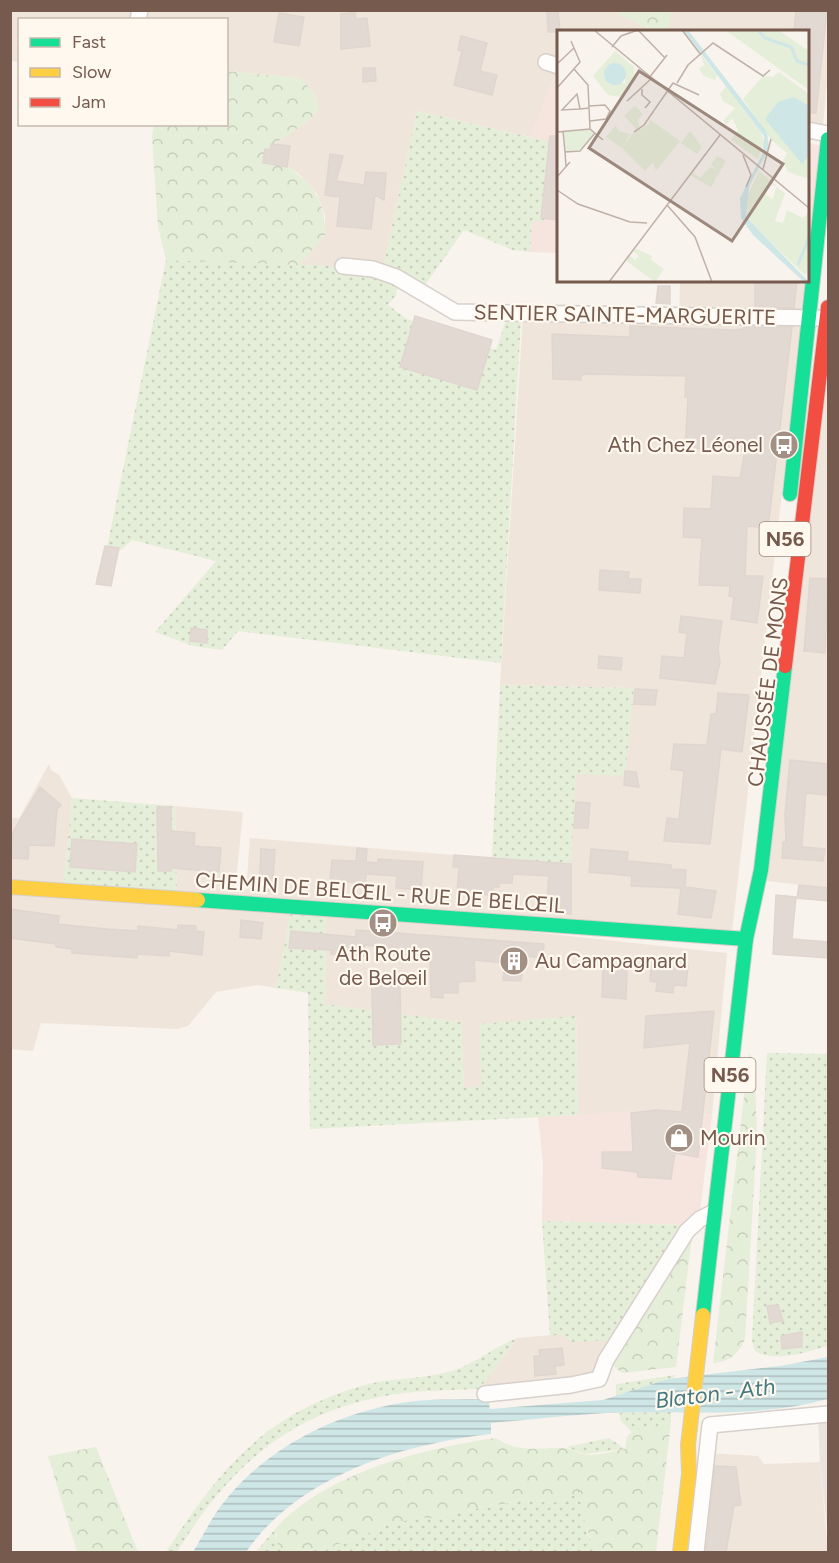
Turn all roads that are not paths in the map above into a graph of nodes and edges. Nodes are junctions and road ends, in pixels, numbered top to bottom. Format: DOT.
graph roads {
  1 [pos="809,130"];
  2 [pos="828,134"];
  3 [pos="828,139"];
  4 [pos="343,266"];
  5 [pos="828,314"];
  6 [pos="810,318"];
  7 [pos="788,508"];
  8 [pos="746,873"];
  9 [pos="10,887"];
  10 [pos="746,939"];
  11 [pos="714,1212"];
  12 [pos="485,1394"];
  13 [pos="828,1414"];
  14 [pos="688,1445"];
  15 [pos="668,1552"];
  16 [pos="680,1552"];
  17 [pos="696,1552"];
  1 -- 2 [label="street"];
  3 -- 6 [label="main road, N56"];
  4 -- 6 [label="street, SENTIER SAINTE-MARGUERITE"];
  5 -- 6 [label="street, SENTIER SAINTE-MARGUERITE"];
  5 -- 10 [label="main road, CHAUSSÉE DE MONS / N56"];
  6 -- 7 [label="main road, N56"];
  8 -- 10 [label="main road, CHAUSSÉE DE MONS / N56"];
  9 -- 10 [label="main road, CHEMIN DE BELŒIL - RUE DE BELŒIL"];
  10 -- 11 [label="main road, CHAUSSÉE DE MONS / N56"];
  11 -- 12 [label="street"];
  11 -- 14 [label="main road, CHAUSSÉE DE MONS / N56"];
  13 -- 17 [label="street"];
  14 -- 15 [label="main road, CHAUSSÉE DE MONS / N56"];
  14 -- 16 [label="main road, CHAUSSÉE DE MONS / N56"];
}
